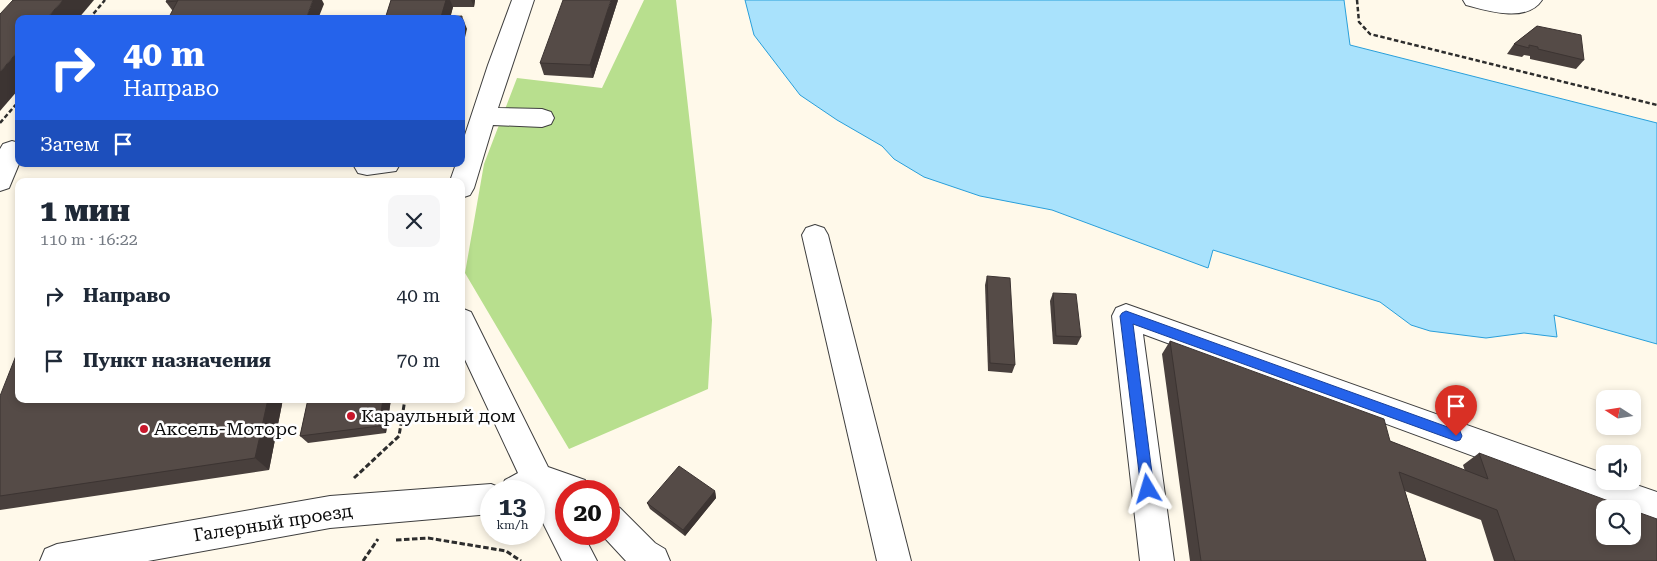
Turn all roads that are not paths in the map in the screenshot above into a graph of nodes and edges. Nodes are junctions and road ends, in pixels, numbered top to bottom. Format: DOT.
graph roads {
  1 [pos="523,0"];
  2 [pos="1474,0"];
  3 [pos="1531,0"];
  4 [pos="484,116"];
  5 [pos="542,118"];
  6 [pos="10,148"];
  7 [pos="466,157"];
  8 [pos="0,181"];
  9 [pos="815,235"];
  10 [pos="465,330"];
  11 [pos="525,480"];
  12 [pos="480,500"];
  13 [pos="1657,508"];
  14 [pos="545,511"];
  15 [pos="620,531"];
  16 [pos="57,561"];
  17 [pos="580,561"];
  18 [pos="653,561"];
  19 [pos="894,561"];
  20 [pos="1157,561"];
  1 -- 4 [label="street"];
  2 -- 3 [label="street"];
  4 -- 5 [label="street"];
  4 -- 7 [label="street"];
  6 -- 8 [label="street"];
  9 -- 19 [label="street"];
  10 -- 11 [label="street"];
  12 -- 16 [label="street, Галерный проезд"];
  13 -- 20 [label="street"];
  14 -- 17 [label="street"];
  15 -- 18 [label="street"];
}
